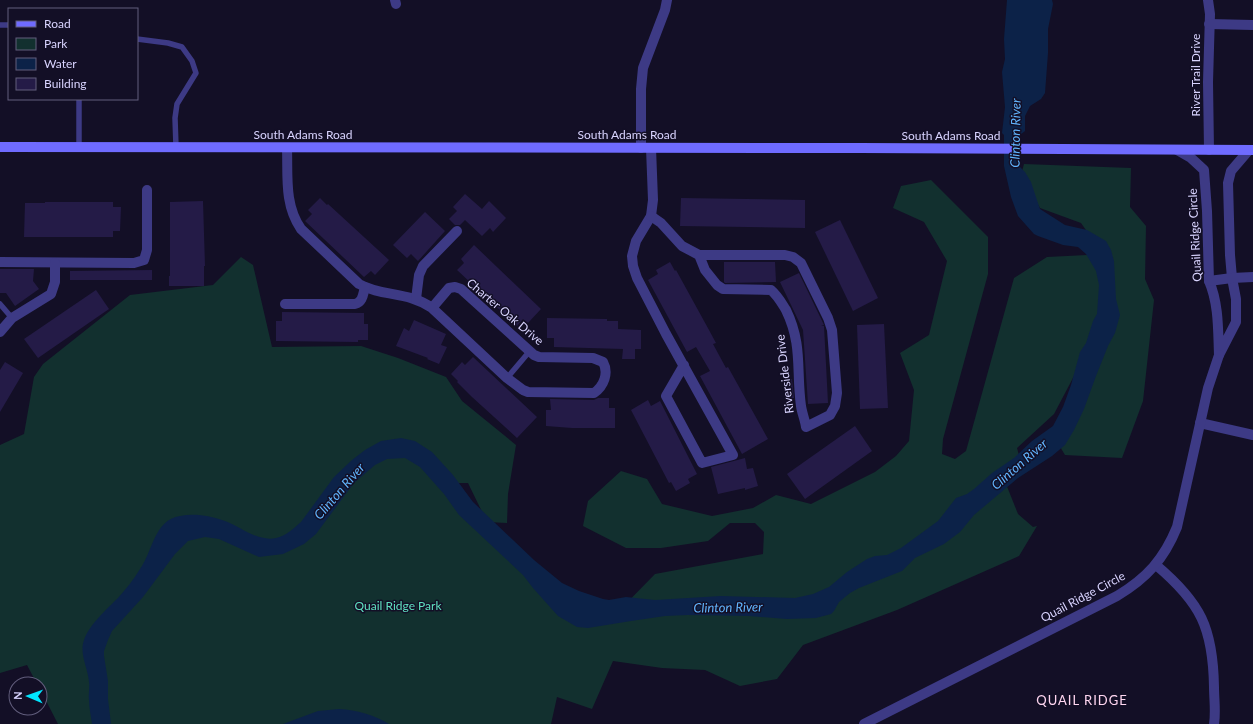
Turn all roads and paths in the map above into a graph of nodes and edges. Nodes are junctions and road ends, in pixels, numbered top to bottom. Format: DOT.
graph roads {
  1 [pos="667,0"];
  2 [pos="1208,0"];
  3 [pos="1209,24"];
  4 [pos="1253,25"];
  5 [pos="138,39"];
  6 [pos="79,100"];
  7 [pos="0,147"];
  8 [pos="79,147"];
  9 [pos="176,147"];
  10 [pos="287,148"];
  11 [pos="646,148"];
  12 [pos="1176,150"];
  13 [pos="1209,150"];
  14 [pos="1251,150"];
  15 [pos="147,190"];
  16 [pos="651,216"];
  17 [pos="456,231"];
  18 [pos="699,255"];
  19 [pos="0,262"];
  20 [pos="55,263"];
  21 [pos="1253,277"];
  22 [pos="1232,278"];
  23 [pos="1209,281"];
  24 [pos="365,288"];
  25 [pos="416,299"];
  26 [pos="0,304"];
  27 [pos="285,304"];
  28 [pos="432,308"];
  29 [pos="12,318"];
  30 [pos="0,332"];
  31 [pos="529,352"];
  32 [pos="1219,355"];
  33 [pos="684,365"];
  34 [pos="506,378"];
  35 [pos="1200,423"];
  36 [pos="1253,435"];
  37 [pos="1156,565"];
  38 [pos="864,724"];
  39 [pos="1214,724"];
  1 -- 11 [label="street"];
  2 -- 3 [label="street, River Trail Drive"];
  3 -- 4 [label="street"];
  3 -- 13 [label="street, River Trail Drive"];
  5 -- 9 [label="lane"];
  6 -- 8 [label="lane"];
  7 -- 8 [label="main road, South Adams Road"];
  8 -- 9 [label="main road, South Adams Road"];
  9 -- 10 [label="main road, South Adams Road"];
  10 -- 11 [label="main road, South Adams Road"];
  10 -- 24 [label="street, Charter Oak Drive"];
  11 -- 12 [label="main road, South Adams Road"];
  11 -- 16 [label="street"];
  12 -- 13 [label="main road, South Adams Road"];
  12 -- 23 [label="street, Quail Ridge Circle"];
  13 -- 14 [label="main road, South Adams Road"];
  14 -- 22 [label="street, Quail Ridge Circle"];
  15 -- 20 [label="street"];
  16 -- 18 [label="street, Riverside Drive"];
  16 -- 33 [label="street"];
  17 -- 25 [label="street"];
  18 -- 18 [label="street, Riverside Drive"];
  19 -- 20 [label="street"];
  20 -- 29 [label="street"];
  21 -- 22 [label="street"];
  22 -- 23 [label="street"];
  22 -- 32 [label="street, Quail Ridge Circle"];
  23 -- 32 [label="street, Quail Ridge Circle"];
  24 -- 25 [label="street, Charter Oak Drive"];
  24 -- 27 [label="street"];
  25 -- 28 [label="street, Charter Oak Drive"];
  26 -- 29 [label="lane"];
  28 -- 31 [label="street, Charter Oak Drive"];
  28 -- 34 [label="street, Charter Oak Drive"];
  29 -- 30 [label="street"];
  31 -- 34 [label="lane"];
  31 -- 34 [label="street, Charter Oak Drive"];
  32 -- 35 [label="street, Quail Ridge Circle"];
  33 -- 33 [label="street"];
  35 -- 36 [label="street"];
  35 -- 37 [label="street, Quail Ridge Circle"];
  37 -- 38 [label="street, Quail Ridge Circle"];
  37 -- 39 [label="street"];
}
